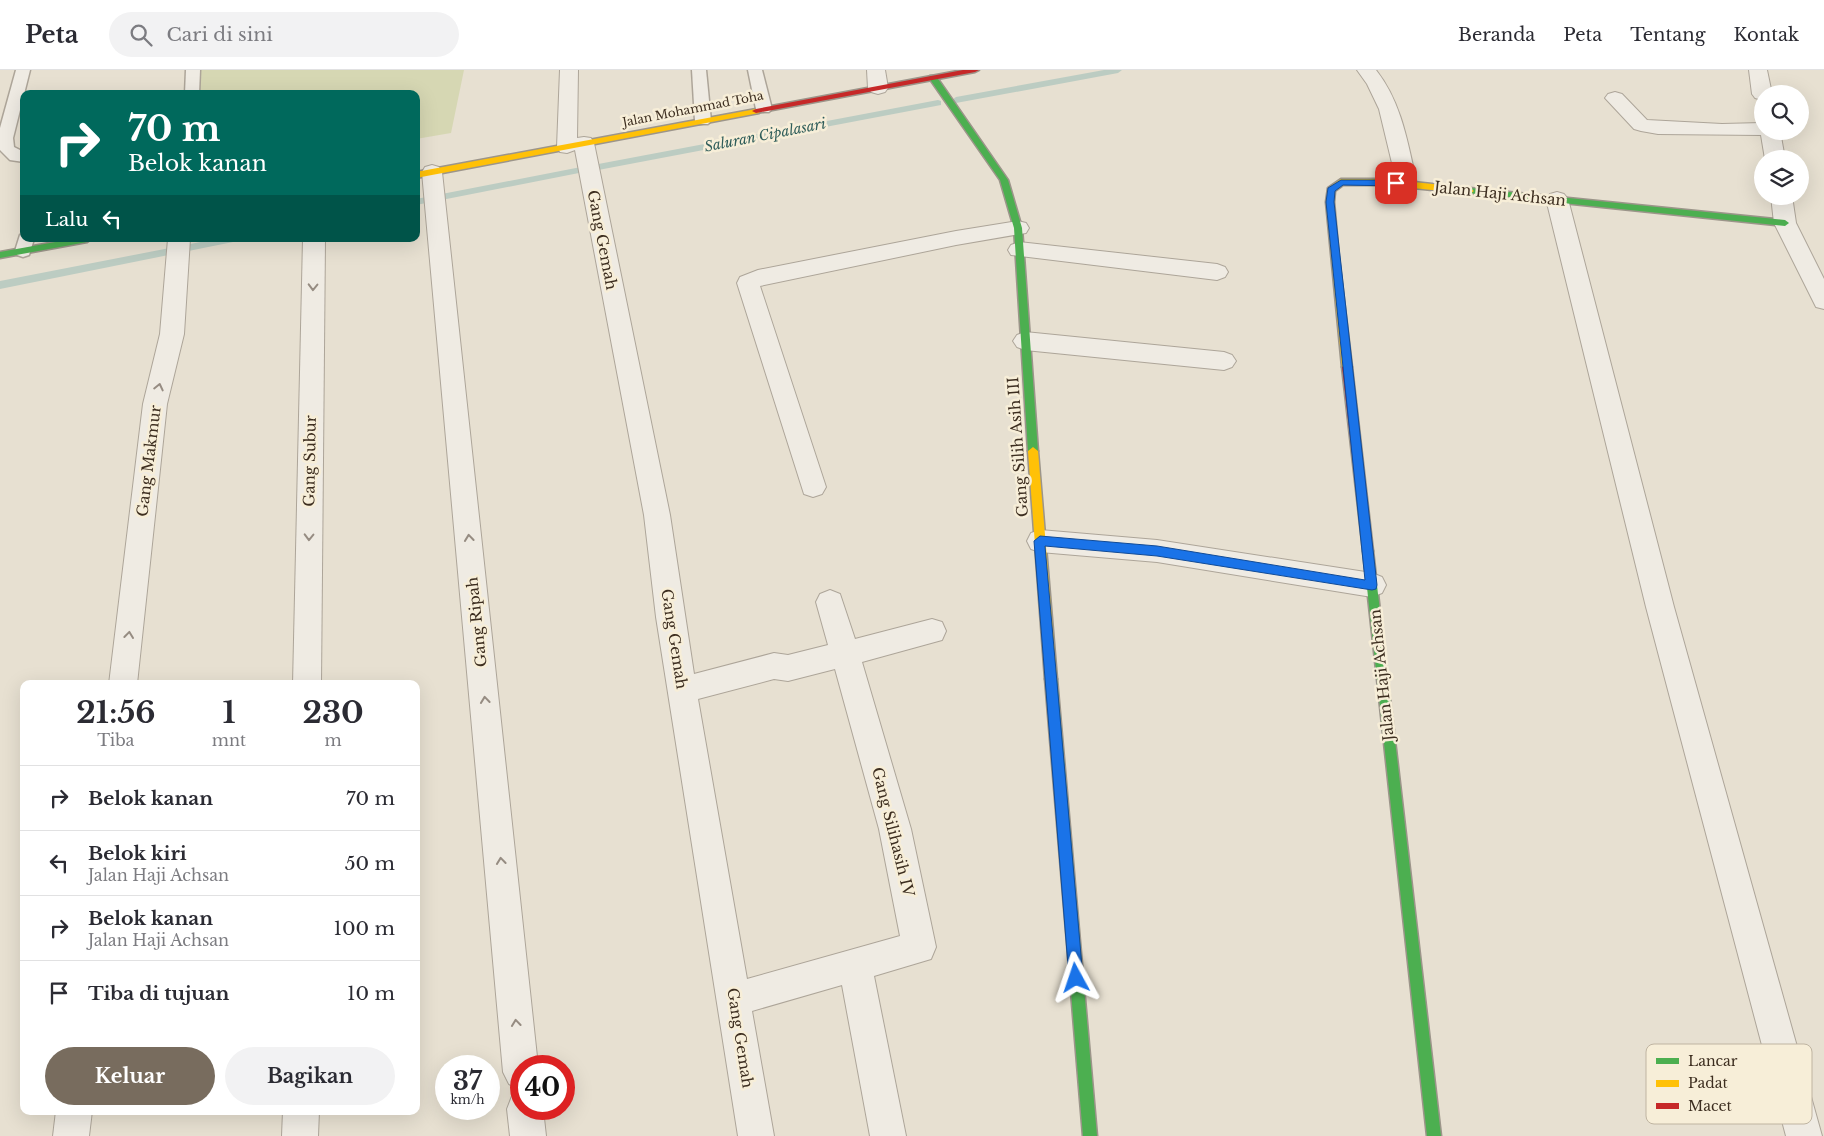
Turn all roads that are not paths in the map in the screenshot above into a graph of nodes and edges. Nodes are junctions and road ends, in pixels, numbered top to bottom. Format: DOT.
graph roads {
  1 [pos="23,70"];
  2 [pos="192,70"];
  3 [pos="569,70"];
  4 [pos="699,70"];
  5 [pos="755,70"];
  6 [pos="975,70"];
  7 [pos="1366,70"];
  8 [pos="1758,70"];
  9 [pos="932,78"];
  10 [pos="877,79"];
  11 [pos="1760,85"];
  12 [pos="192,90"];
  13 [pos="1615,98"];
  14 [pos="764,109"];
  15 [pos="702,121"];
  16 [pos="1754,129"];
  17 [pos="575,145"];
  18 [pos="20,156"];
  19 [pos="424,174"];
  20 [pos="1407,184"];
  21 [pos="1557,200"];
  22 [pos="1782,205"];
  23 [pos="1785,224"];
  24 [pos="1018,239"];
  25 [pos="56,242"];
  26 [pos="314,242"];
  27 [pos="178,244"];
  28 [pos="24,245"];
  29 [pos="0,255"];
  30 [pos="1217,272"];
  31 [pos="1824,301"];
  32 [pos="1025,341"];
  33 [pos="1224,361"];
  34 [pos="812,488"];
  35 [pos="1040,541"];
  36 [pos="1372,585"];
  37 [pos="830,602"];
  38 [pos="932,631"];
  39 [pos="845,654"];
  40 [pos="123,680"];
  41 [pos="307,680"];
  42 [pos="682,690"];
  43 [pos="855,966"];
  44 [pos="734,999"];
  45 [pos="1779,1044"];
  46 [pos="519,1055"];
  47 [pos="74,1115"];
  48 [pos="301,1115"];
  49 [pos="526,1120"];
  50 [pos="71,1136"];
  51 [pos="300,1136"];
  52 [pos="528,1136"];
  53 [pos="756,1136"];
  54 [pos="888,1136"];
  55 [pos="1090,1136"];
  56 [pos="1434,1136"];
  1 -- 18 [label="lane"];
  2 -- 12 [label="lane"];
  3 -- 17 [label="street, Gang Gemah"];
  4 -- 15 [label="lane"];
  5 -- 14 [label="lane"];
  6 -- 9 [label="street, Jalan Mohammad Toha"];
  7 -- 20 [label="street"];
  8 -- 11 [label="street"];
  9 -- 10 [label="street, Jalan Mohammad Toha"];
  9 -- 24 [label="street, Gang Silih Asih III"];
  10 -- 14 [label="street, Jalan Mohammad Toha"];
  13 -- 16 [label="street"];
  14 -- 15 [label="street, Jalan Mohammad Toha"];
  15 -- 17 [label="street, Jalan Mohammad Toha"];
  17 -- 19 [label="street, Jalan Mohammad Toha"];
  17 -- 42 [label="street, Gang Gemah"];
  46 -- 19 [label="street, Gang Ripah, one-way"];
  20 -- 21 [label="street, Jalan Haji Achsan"];
  20 -- 36 [label="street, Jalan Haji Achsan"];
  21 -- 23 [label="street, Jalan Haji Achsan"];
  21 -- 45 [label="street"];
  22 -- 23 [label="street"];
  23 -- 31 [label="street"];
  24 -- 30 [label="street"];
  24 -- 32 [label="street, Gang Silih Asih III"];
  24 -- 34 [label="street"];
  25 -- 28 [label="street"];
  26 -- 41 [label="street, Gang Subur, one-way"];
  40 -- 27 [label="street, Gang Makmur, one-way"];
  28 -- 29 [label="street"];
  32 -- 33 [label="street"];
  32 -- 35 [label="street, Gang Silih Asih III"];
  35 -- 36 [label="street"];
  35 -- 55 [label="street, Gang Silih Asih III"];
  36 -- 56 [label="street, Jalan Haji Achsan"];
  37 -- 39 [label="street, Gang Silihasih IV"];
  38 -- 39 [label="street"];
  39 -- 42 [label="street"];
  39 -- 43 [label="street, Gang Silihasih IV"];
  42 -- 44 [label="street, Gang Gemah"];
  43 -- 44 [label="street, Gang Silihasih IV"];
  43 -- 54 [label="street"];
  44 -- 53 [label="street, Gang Gemah"];
  47 -- 50 [label="street"];
  48 -- 51 [label="street"];
  49 -- 52 [label="street"];
}
